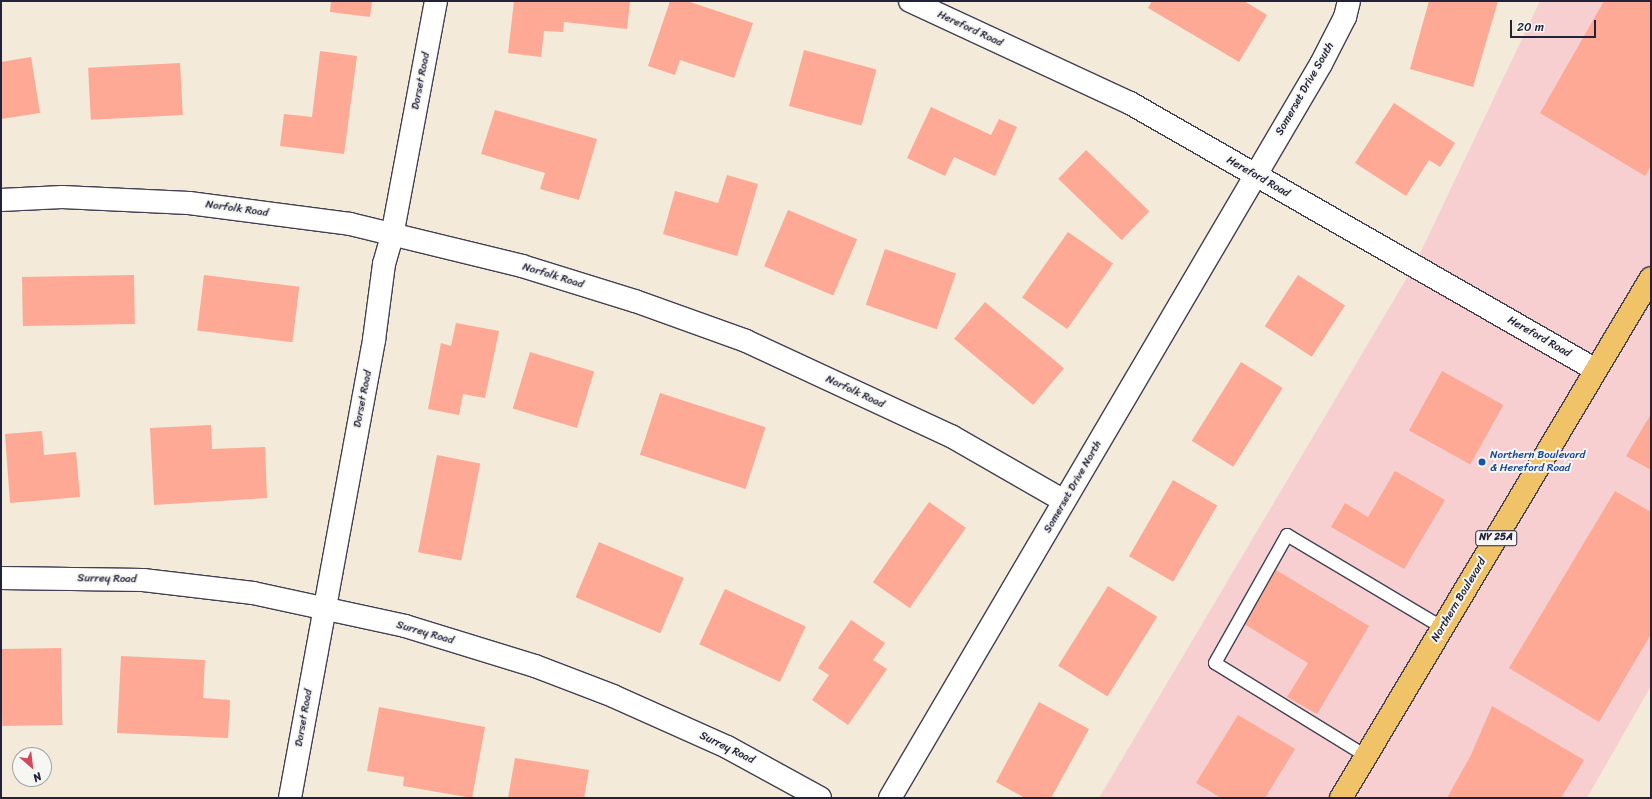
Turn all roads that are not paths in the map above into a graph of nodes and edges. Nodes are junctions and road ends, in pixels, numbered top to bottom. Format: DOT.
graph roads {
  1 [pos="436,1"];
  2 [pos="910,1"];
  3 [pos="1349,1"];
  4 [pos="1255,175"];
  5 [pos="1,200"];
  6 [pos="392,236"];
  7 [pos="1651,278"];
  8 [pos="1596,370"];
  9 [pos="1064,500"];
  10 [pos="1,578"];
  11 [pos="324,609"];
  12 [pos="1443,628"];
  13 [pos="1366,756"];
  14 [pos="290,798"];
  15 [pos="820,798"];
  16 [pos="890,798"];
  17 [pos="1341,798"];
  1 -- 6 [label="street, Dorset Road"];
  2 -- 4 [label="street, Hereford Road"];
  3 -- 4 [label="street, Somerset Drive South"];
  4 -- 8 [label="street, Hereford Road"];
  4 -- 9 [label="street, Somerset Drive North"];
  5 -- 6 [label="street, Norfolk Road"];
  6 -- 9 [label="street, Norfolk Road"];
  6 -- 11 [label="street, Dorset Road"];
  7 -- 8 [label="main road, Northern Boulevard / NY 25A"];
  8 -- 12 [label="main road, Northern Boulevard / NY 25A"];
  9 -- 16 [label="street, Somerset Drive North"];
  10 -- 11 [label="street, Surrey Road"];
  11 -- 14 [label="street, Dorset Road"];
  11 -- 15 [label="street, Surrey Road"];
  12 -- 13 [label="main road, Northern Boulevard / NY 25A"];
  12 -- 13 [label="lane"];
  13 -- 17 [label="main road, Northern Boulevard / NY 25A"];
}
